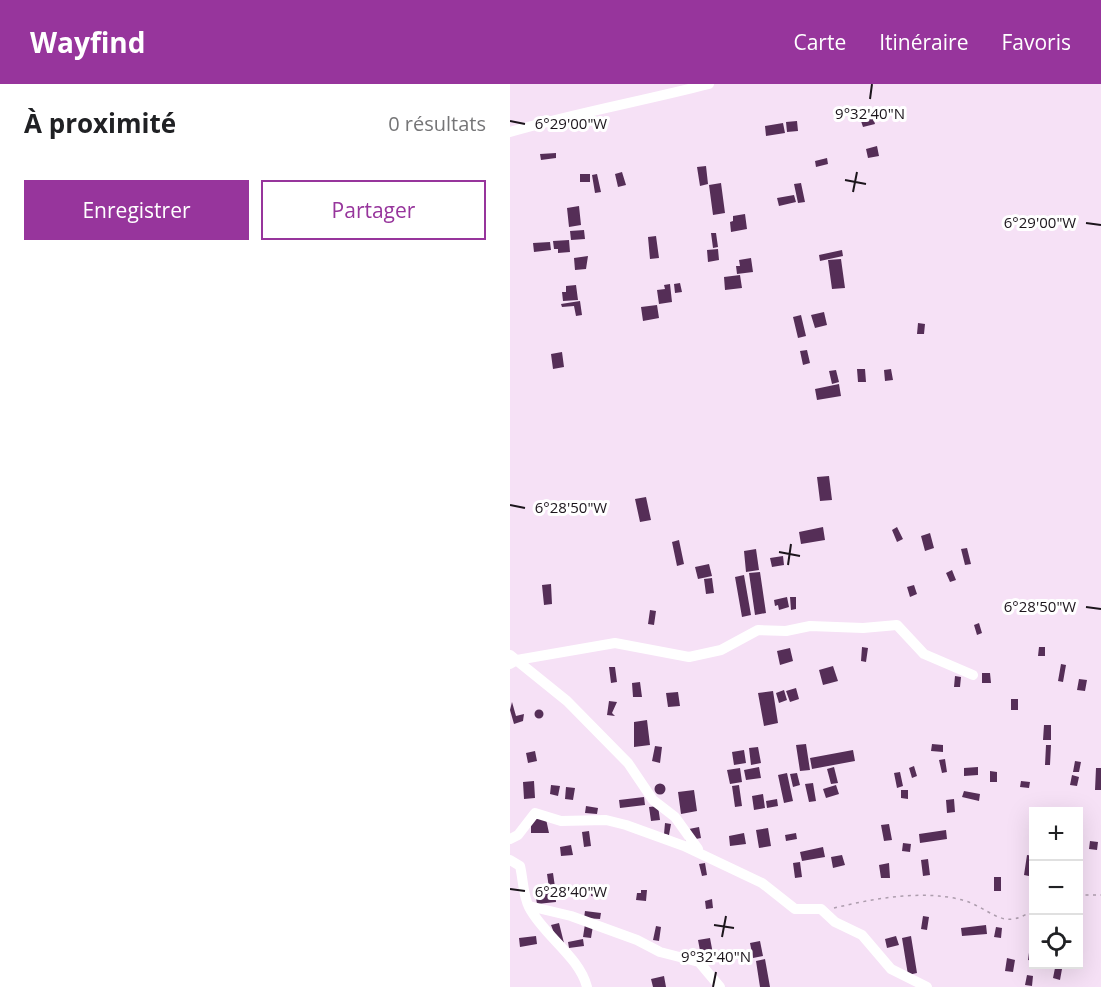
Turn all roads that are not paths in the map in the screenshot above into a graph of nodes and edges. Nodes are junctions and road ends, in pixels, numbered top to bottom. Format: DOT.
graph roads {
  1 [pos="709,84"];
  2 [pos="510,132"];
  3 [pos="512,660"];
  4 [pos="973,675"];
  5 [pos="510,839"];
  6 [pos="705,856"];
  7 [pos="510,860"];
  8 [pos="529,906"];
  9 [pos="587,987"];
  10 [pos="720,987"];
  11 [pos="927,987"];
  1 -- 2 [label="street"];
  3 -- 4 [label="street"];
  3 -- 6 [label="street"];
  5 -- 6 [label="street"];
  6 -- 11 [label="street"];
  7 -- 8 [label="street"];
  8 -- 9 [label="street"];
  8 -- 10 [label="street"];
}
